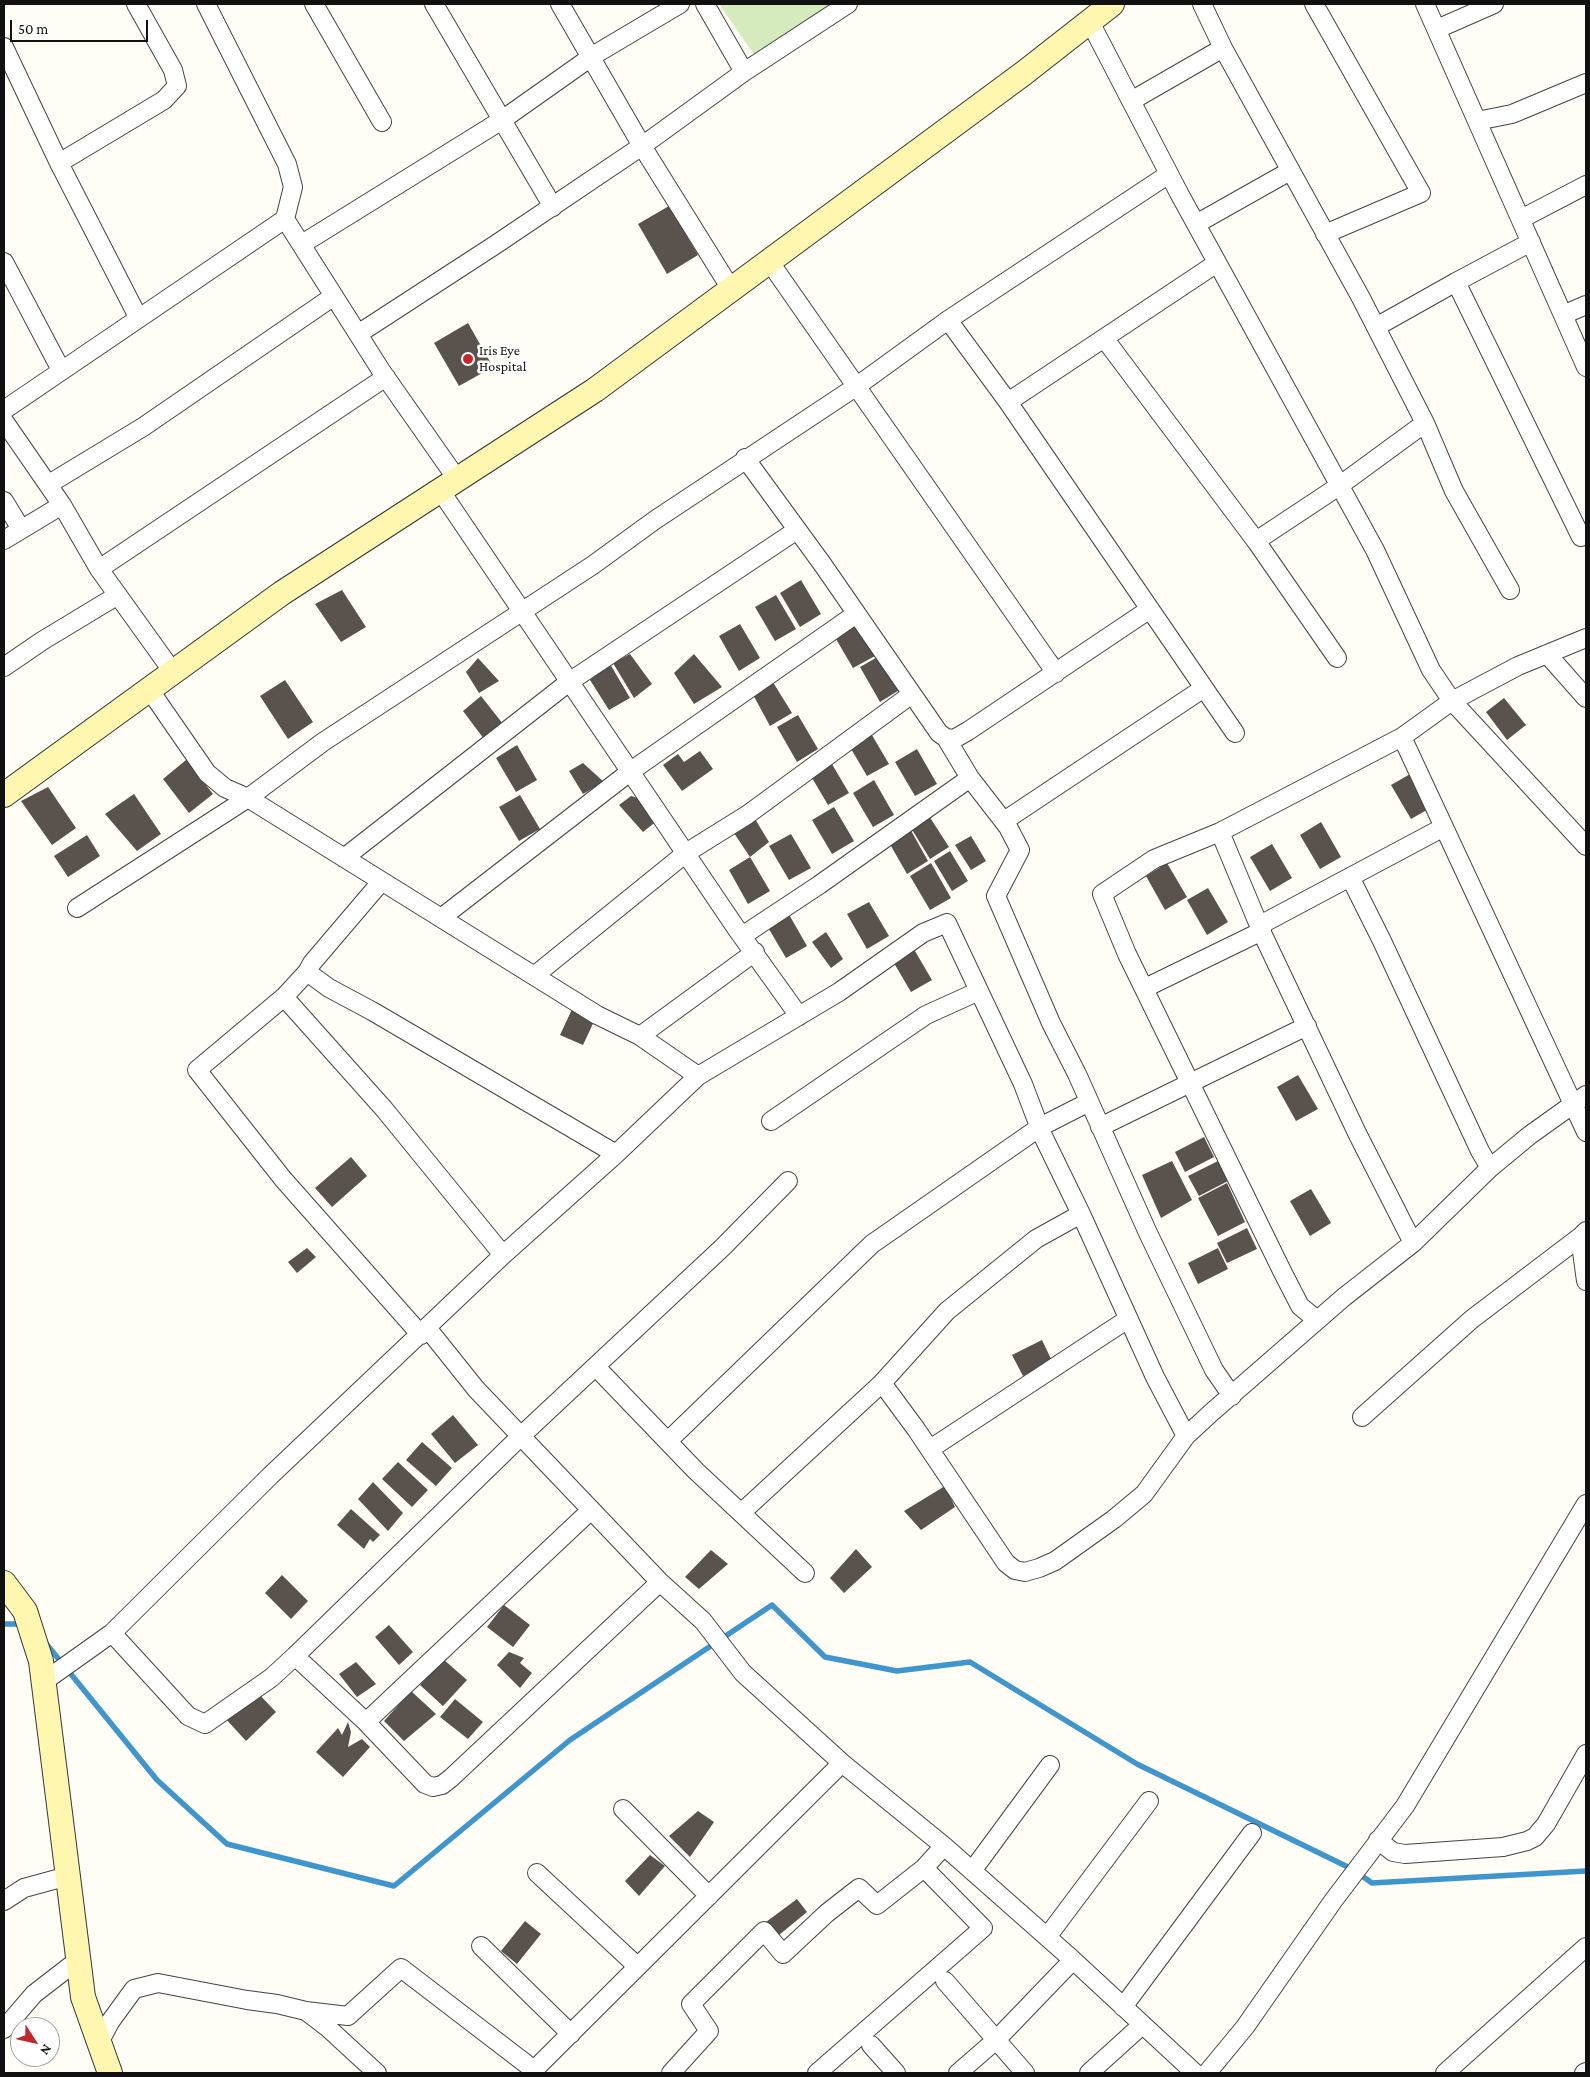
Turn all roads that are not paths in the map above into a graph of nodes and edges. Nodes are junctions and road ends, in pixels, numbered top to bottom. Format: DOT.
graph roads {
  1 [pos="136,4"];
  2 [pos="206,4"];
  3 [pos="314,4"];
  4 [pos="434,4"];
  5 [pos="560,4"];
  6 [pos="680,4"];
  7 [pos="705,4"];
  8 [pos="848,4"];
  9 [pos="1112,4"];
  10 [pos="1202,4"];
  11 [pos="1314,4"];
  12 [pos="1426,4"];
  13 [pos="1494,4"];
  14 [pos="1090,22"];
  15 [pos="1437,29"];
  16 [pos="4,46"];
  17 [pos="1223,48"];
  18 [pos="591,58"];
  19 [pos="744,72"];
  20 [pos="1586,83"];
  21 [pos="1131,101"];
  22 [pos="502,120"];
  23 [pos="1477,121"];
  24 [pos="382,122"];
  25 [pos="642,146"];
  26 [pos="59,163"];
  27 [pos="1290,171"];
  28 [pos="1169,174"];
  29 [pos="1586,185"];
  30 [pos="553,206"];
  31 [pos="285,219"];
  32 [pos="1521,219"];
  33 [pos="1196,224"];
  34 [pos="1325,234"];
  35 [pos="1531,242"];
  36 [pos="302,244"];
  37 [pos="769,261"];
  38 [pos="4,262"];
  39 [pos="1217,263"];
  40 [pos="1456,282"];
  41 [pos="731,289"];
  42 [pos="334,296"];
  43 [pos="1586,305"];
  44 [pos="1563,315"];
  45 [pos="138,317"];
  46 [pos="948,320"];
  47 [pos="1376,327"];
  48 [pos="358,334"];
  49 [pos="1104,338"];
  50 [pos="1586,366"];
  51 [pos="60,370"];
  52 [pos="386,377"];
  53 [pos="857,386"];
  54 [pos="1008,402"];
  55 [pos="4,410"];
  56 [pos="4,421"];
  57 [pos="1425,424"];
  58 [pos="745,458"];
  59 [pos="49,484"];
  60 [pos="449,485"];
  61 [pos="1340,486"];
  62 [pos="4,501"];
  63 [pos="62,505"];
  64 [pos="21,529"];
  65 [pos="797,530"];
  66 [pos="1581,537"];
  67 [pos="4,540"];
  68 [pos="1256,541"];
  69 [pos="99,569"];
  70 [pos="1510,590"];
  71 [pos="118,595"];
  72 [pos="1150,609"];
  73 [pos="521,613"];
  74 [pos="856,614"];
  75 [pos="1586,638"];
  76 [pos="1547,654"];
  77 [pos="1337,658"];
  78 [pos="4,667"];
  79 [pos="173,672"];
  80 [pos="1056,673"];
  81 [pos="569,682"];
  82 [pos="1204,688"];
  83 [pos="149,690"];
  84 [pos="912,694"];
  85 [pos="1586,698"];
  86 [pos="1452,701"];
  87 [pos="1235,733"];
  88 [pos="1402,737"];
  89 [pos="946,738"];
  90 [pos="631,771"];
  91 [pos="970,778"];
  92 [pos="4,795"];
  93 [pos="248,798"];
  94 [pos="1004,821"];
  95 [pos="1444,827"];
  96 [pos="1220,832"];
  97 [pos="1586,846"];
  98 [pos="686,853"];
  99 [pos="344,858"];
  100 [pos="1350,877"];
  101 [pos="380,882"];
  102 [pos="77,908"];
  103 [pos="441,918"];
  104 [pos="1261,928"];
  105 [pos="742,936"];
  106 [pos="754,952"];
  107 [pos="307,972"];
  108 [pos="534,976"];
  109 [pos="1145,988"];
  110 [pos="979,991"];
  111 [pos="284,997"];
  112 [pos="799,1016"];
  113 [pos="1307,1026"];
  114 [pos="640,1036"];
  115 [pos="698,1076"];
  116 [pos="1190,1083"];
  117 [pos="1580,1099"];
  118 [pos="1089,1102"];
  119 [pos="771,1121"];
  120 [pos="1040,1127"];
  121 [pos="1100,1127"];
  122 [pos="1586,1132"];
  123 [pos="616,1154"];
  124 [pos="1490,1168"];
  125 [pos="788,1181"];
  126 [pos="1081,1214"];
  127 [pos="1583,1234"];
  128 [pos="1413,1244"];
  129 [pos="503,1255"];
  130 [pos="1586,1282"];
  131 [pos="1128,1319"];
  132 [pos="1317,1320"];
  133 [pos="424,1332"];
  134 [pos="596,1367"];
  135 [pos="882,1383"];
  136 [pos="1232,1396"];
  137 [pos="1362,1417"];
  138 [pos="522,1435"];
  139 [pos="1186,1436"];
  140 [pos="668,1441"];
  141 [pos="930,1449"];
  142 [pos="1586,1504"];
  143 [pos="591,1510"];
  144 [pos="741,1513"];
  145 [pos="805,1573"];
  146 [pos="660,1582"];
  147 [pos="4,1583"];
  148 [pos="112,1633"];
  149 [pos="295,1656"];
  150 [pos="46,1672"];
  151 [pos="366,1722"];
  152 [pos="1586,1754"];
  153 [pos="842,1763"];
  154 [pos="1050,1766"];
  155 [pos="1149,1801"];
  156 [pos="623,1810"];
  157 [pos="1252,1833"];
  158 [pos="1378,1840"];
  159 [pos="944,1846"];
  160 [pos="924,1868"];
  161 [pos="972,1871"];
  162 [pos="537,1873"];
  163 [pos="68,1876"];
  164 [pos="709,1896"];
  165 [pos="4,1901"];
  166 [pos="1047,1938"];
  167 [pos="481,1946"];
  168 [pos="1586,1948"];
  169 [pos="78,1960"];
  170 [pos="1073,1960"];
  171 [pos="637,1966"];
  172 [pos="944,1981"];
  173 [pos="1123,2007"];
  174 [pos="306,2011"];
  175 [pos="1142,2025"];
  176 [pos="4,2029"];
  177 [pos="571,2034"];
  178 [pos="996,2040"];
  179 [pos="99,2043"];
  180 [pos="871,2045"];
  181 [pos="110,2073"];
  182 [pos="376,2073"];
  183 [pos="671,2073"];
  184 [pos="817,2073"];
  185 [pos="896,2073"];
  186 [pos="958,2073"];
  187 [pos="1025,2073"];
  188 [pos="1089,2073"];
  189 [pos="1195,2073"];
  190 [pos="1207,2073"];
  191 [pos="1445,2073"];
  1 -- 26 [label="street"];
  2 -- 31 [label="street"];
  3 -- 24 [label="street"];
  4 -- 22 [label="street"];
  5 -- 18 [label="street"];
  6 -- 18 [label="street"];
  7 -- 19 [label="street"];
  8 -- 19 [label="street"];
  9 -- 14 [label="street"];
  10 -- 17 [label="street"];
  11 -- 34 [label="street"];
  12 -- 15 [label="street"];
  13 -- 15 [label="street"];
  14 -- 21 [label="street"];
  14 -- 37 [label="street"];
  15 -- 23 [label="street"];
  16 -- 26 [label="street"];
  17 -- 21 [label="street"];
  17 -- 27 [label="street"];
  18 -- 22 [label="street"];
  18 -- 25 [label="street"];
  19 -- 25 [label="street"];
  20 -- 23 [label="street"];
  21 -- 28 [label="street"];
  22 -- 30 [label="street"];
  22 -- 36 [label="street"];
  23 -- 32 [label="street"];
  25 -- 30 [label="street"];
  25 -- 41 [label="street"];
  26 -- 45 [label="street"];
  27 -- 33 [label="street"];
  27 -- 34 [label="street"];
  28 -- 33 [label="street"];
  28 -- 46 [label="street"];
  29 -- 32 [label="street"];
  30 -- 48 [label="street"];
  31 -- 36 [label="street"];
  31 -- 45 [label="street"];
  32 -- 35 [label="street"];
  33 -- 39 [label="street"];
  34 -- 47 [label="street"];
  35 -- 40 [label="street"];
  35 -- 44 [label="street"];
  36 -- 42 [label="street"];
  37 -- 41 [label="street"];
  37 -- 53 [label="street"];
  38 -- 51 [label="street"];
  39 -- 49 [label="street"];
  39 -- 61 [label="street"];
  40 -- 47 [label="street"];
  40 -- 66 [label="street"];
  41 -- 60 [label="street"];
  42 -- 48 [label="street"];
  42 -- 59 [label="street"];
  43 -- 44 [label="street"];
  44 -- 50 [label="street"];
  45 -- 51 [label="street"];
  46 -- 53 [label="street"];
  46 -- 54 [label="street"];
  47 -- 57 [label="street"];
  48 -- 52 [label="street"];
  49 -- 54 [label="street"];
  49 -- 68 [label="street"];
  51 -- 55 [label="street"];
  52 -- 60 [label="street"];
  52 -- 69 [label="street"];
  53 -- 58 [label="street"];
  53 -- 80 [label="street"];
  54 -- 72 [label="street"];
  56 -- 59 [label="street"];
  57 -- 61 [label="street"];
  57 -- 70 [label="street"];
  58 -- 65 [label="street"];
  58 -- 73 [label="street"];
  59 -- 63 [label="street"];
  60 -- 73 [label="street"];
  60 -- 79 [label="street"];
  61 -- 68 [label="street"];
  61 -- 86 [label="street"];
  62 -- 64 [label="street"];
  63 -- 64 [label="street"];
  63 -- 69 [label="street"];
  64 -- 67 [label="street"];
  65 -- 74 [label="street"];
  65 -- 81 [label="street"];
  68 -- 77 [label="street"];
  69 -- 71 [label="street"];
  71 -- 78 [label="street"];
  71 -- 79 [label="street"];
  72 -- 80 [label="street"];
  72 -- 82 [label="street"];
  73 -- 81 [label="street"];
  73 -- 93 [label="street"];
  74 -- 84 [label="street"];
  74 -- 90 [label="street"];
  75 -- 76 [label="street"];
  76 -- 85 [label="street"];
  76 -- 86 [label="street"];
  79 -- 83 [label="street"];
  80 -- 89 [label="street"];
  81 -- 90 [label="street"];
  81 -- 99 [label="street"];
  82 -- 87 [label="street"];
  82 -- 94 [label="street"];
  83 -- 92 [label="street"];
  83 -- 93 [label="street"];
  84 -- 89 [label="street"];
  84 -- 98 [label="street"];
  86 -- 88 [label="street"];
  86 -- 97 [label="street"];
  88 -- 95 [label="street"];
  88 -- 96 [label="street"];
  89 -- 91 [label="street"];
  90 -- 98 [label="street"];
  90 -- 103 [label="street"];
  91 -- 94 [label="street"];
  91 -- 105 [label="street"];
  93 -- 99 [label="street"];
  93 -- 102 [label="street"];
  94 -- 118 [label="street"];
  95 -- 100 [label="street"];
  95 -- 117 [label="street"];
  96 -- 104 [label="street"];
  96 -- 109 [label="street"];
  98 -- 105 [label="street"];
  98 -- 108 [label="street"];
  99 -- 101 [label="street"];
  100 -- 104 [label="street"];
  100 -- 124 [label="street"];
  101 -- 103 [label="street"];
  101 -- 107 [label="street"];
  103 -- 108 [label="street"];
  104 -- 109 [label="street"];
  104 -- 113 [label="street"];
  105 -- 106 [label="street"];
  106 -- 112 [label="street"];
  106 -- 114 [label="street"];
  107 -- 111 [label="street"];
  107 -- 123 [label="street"];
  108 -- 114 [label="street"];
  109 -- 116 [label="street"];
  110 -- 112 [label="street"];
  110 -- 119 [label="street"];
  110 -- 120 [label="street"];
  111 -- 129 [label="street"];
  111 -- 133 [label="street"];
  112 -- 115 [label="street"];
  113 -- 116 [label="street"];
  113 -- 128 [label="street"];
  114 -- 115 [label="street"];
  115 -- 123 [label="street"];
  116 -- 121 [label="street"];
  116 -- 132 [label="street"];
  117 -- 122 [label="street"];
  117 -- 124 [label="street"];
  118 -- 120 [label="street"];
  118 -- 121 [label="street"];
  120 -- 126 [label="street"];
  120 -- 140 [label="street"];
  121 -- 136 [label="street"];
  123 -- 129 [label="street"];
  124 -- 128 [label="street"];
  125 -- 134 [label="street"];
  126 -- 131 [label="street"];
  126 -- 135 [label="street"];
  127 -- 130 [label="street"];
  127 -- 137 [label="street"];
  128 -- 132 [label="street"];
  129 -- 133 [label="street"];
  131 -- 139 [label="street"];
  131 -- 141 [label="street"];
  132 -- 136 [label="street"];
  133 -- 138 [label="street"];
  133 -- 148 [label="street"];
  134 -- 138 [label="street"];
  134 -- 140 [label="street"];
  135 -- 141 [label="street"];
  135 -- 144 [label="street"];
  136 -- 139 [label="street"];
  138 -- 143 [label="street"];
  138 -- 149 [label="street"];
  139 -- 141 [label="street"];
  140 -- 144 [label="street"];
  142 -- 158 [label="street"];
  143 -- 146 [label="street"];
  143 -- 151 [label="street"];
  144 -- 145 [label="street"];
  146 -- 151 [label="street"];
  146 -- 153 [label="street"];
  147 -- 150 [label="street"];
  148 -- 149 [label="street"];
  148 -- 150 [label="street"];
  149 -- 151 [label="street"];
  150 -- 163 [label="street"];
  152 -- 158 [label="street"];
  153 -- 159 [label="street"];
  153 -- 164 [label="street"];
  154 -- 161 [label="street"];
  155 -- 166 [label="street"];
  156 -- 164 [label="street"];
  157 -- 173 [label="street"];
  158 -- 190 [label="street"];
  159 -- 160 [label="street"];
  159 -- 161 [label="street"];
  160 -- 183 [label="street"];
  160 -- 184 [label="street"];
  161 -- 166 [label="street"];
  162 -- 171 [label="street"];
  163 -- 165 [label="street"];
  163 -- 169 [label="street"];
  164 -- 171 [label="street"];
  166 -- 170 [label="street"];
  167 -- 177 [label="street"];
  168 -- 191 [label="street"];
  169 -- 176 [label="street"];
  169 -- 179 [label="street"];
  170 -- 173 [label="street"];
  170 -- 178 [label="street"];
  171 -- 177 [label="street"];
  172 -- 178 [label="street"];
  173 -- 175 [label="street"];
  174 -- 177 [label="street"];
  174 -- 179 [label="street"];
  174 -- 182 [label="street"];
  175 -- 188 [label="street"];
  175 -- 189 [label="street"];
  178 -- 186 [label="street"];
  178 -- 187 [label="street"];
  179 -- 181 [label="street"];
  180 -- 185 [label="street"];
}
